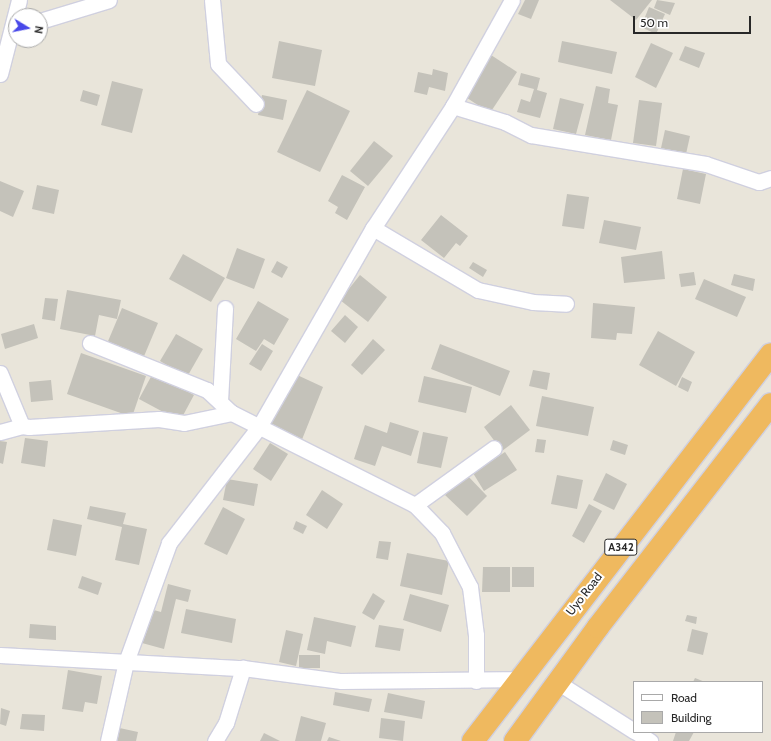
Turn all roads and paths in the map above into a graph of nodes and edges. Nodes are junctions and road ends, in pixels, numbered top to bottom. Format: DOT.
graph roads {
  1 [pos="109,0"];
  2 [pos="212,0"];
  3 [pos="512,0"];
  4 [pos="48,19"];
  5 [pos="8,26"];
  6 [pos="0,74"];
  7 [pos="256,104"];
  8 [pos="454,106"];
  9 [pos="771,178"];
  10 [pos="373,228"];
  11 [pos="566,304"];
  12 [pos="225,308"];
  13 [pos="90,343"];
  14 [pos="771,354"];
  15 [pos="0,373"];
  16 [pos="220,401"];
  17 [pos="771,404"];
  18 [pos="232,413"];
  19 [pos="22,426"];
  20 [pos="259,427"];
  21 [pos="0,432"];
  22 [pos="494,448"];
  23 [pos="415,505"];
  24 [pos="0,655"];
  25 [pos="126,662"];
  26 [pos="243,668"];
  27 [pos="519,679"];
  28 [pos="476,681"];
  29 [pos="557,682"];
  30 [pos="633,730"];
  31 [pos="638,733"];
  32 [pos="108,741"];
  33 [pos="215,741"];
  34 [pos="473,741"];
  35 [pos="515,741"];
  36 [pos="650,741"];
  1 -- 4 [label="street"];
  2 -- 7 [label="street"];
  3 -- 8 [label="street"];
  5 -- 6 [label="street"];
  8 -- 9 [label="street"];
  8 -- 10 [label="street"];
  10 -- 11 [label="street"];
  10 -- 20 [label="street"];
  12 -- 16 [label="street"];
  13 -- 16 [label="street"];
  14 -- 27 [label="highway, Uyo Road / A342"];
  15 -- 19 [label="street"];
  16 -- 18 [label="street"];
  17 -- 29 [label="highway, A342"];
  18 -- 19 [label="street"];
  18 -- 20 [label="street"];
  19 -- 21 [label="street"];
  20 -- 23 [label="street"];
  20 -- 25 [label="street"];
  22 -- 23 [label="street"];
  23 -- 28 [label="street"];
  24 -- 25 [label="street"];
  25 -- 26 [label="street"];
  25 -- 32 [label="street"];
  26 -- 28 [label="street"];
  26 -- 33 [label="street"];
  27 -- 28 [label="street"];
  27 -- 34 [label="highway, Uyo Road / A342"];
  29 -- 30 [label="street"];
  29 -- 35 [label="highway, A342"];
  31 -- 36 [label="street"];
}
